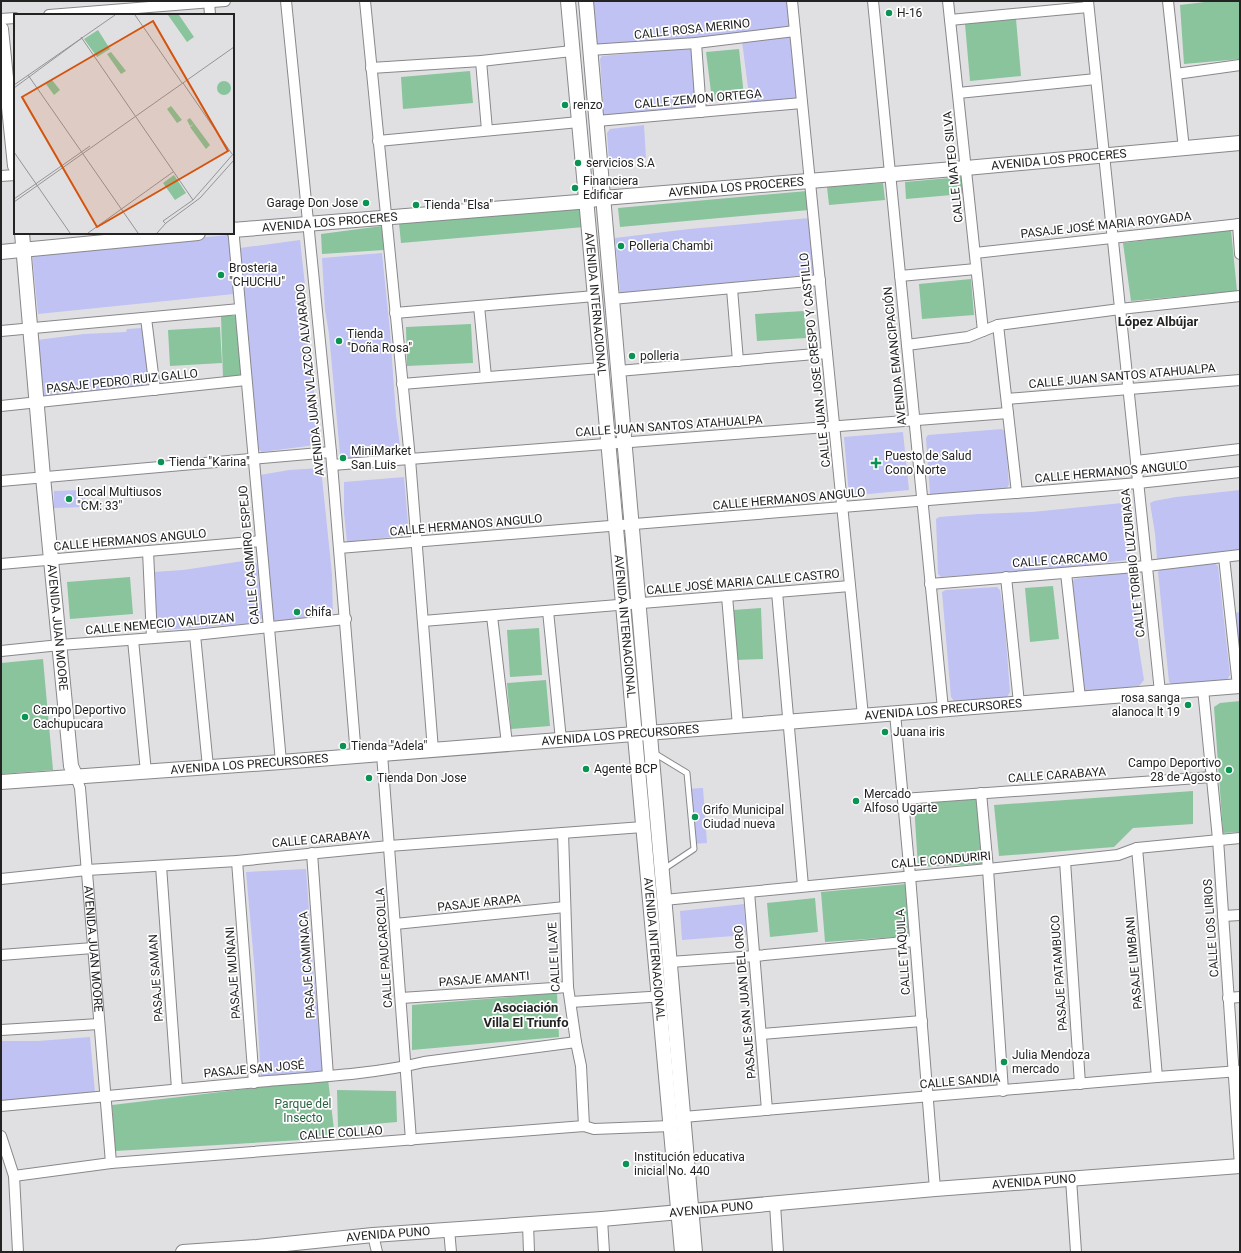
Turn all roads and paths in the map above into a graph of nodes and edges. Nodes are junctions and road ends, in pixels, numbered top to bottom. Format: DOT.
graph roads {
  1 [pos="225,1"];
  2 [pos="286,1"];
  3 [pos="365,1"];
  4 [pos="568,1"];
  5 [pos="586,1"];
  6 [pos="792,1"];
  7 [pos="873,1"];
  8 [pos="948,1"];
  9 [pos="1169,1"];
  10 [pos="209,2"];
  11 [pos="1088,4"];
  12 [pos="61,14"];
  13 [pos="210,14"];
  14 [pos="14,18"];
  15 [pos="1,19"];
  16 [pos="950,20"];
  17 [pos="1,29"];
  18 [pos="795,31"];
  19 [pos="696,43"];
  20 [pos="590,50"];
  21 [pos="572,51"];
  22 [pos="481,61"];
  23 [pos="1240,65"];
  24 [pos="371,68"];
  25 [pos="1176,74"];
  26 [pos="1096,79"];
  27 [pos="958,93"];
  28 [pos="8,97"];
  29 [pos="802,103"];
  30 [pos="702,112"];
  31 [pos="597,121"];
  32 [pos="579,122"];
  33 [pos="487,130"];
  34 [pos="378,141"];
  35 [pos="1240,143"];
  36 [pos="1184,149"];
  37 [pos="14,156"];
  38 [pos="1104,156"];
  39 [pos="966,168"];
  40 [pos="14,175"];
  41 [pos="890,175"];
  42 [pos="1,176"];
  43 [pos="810,181"];
  44 [pos="603,198"];
  45 [pos="586,201"];
  46 [pos="385,216"];
  47 [pos="308,223"];
  48 [pos="1239,224"];
  49 [pos="234,229"];
  50 [pos="22,234"];
  51 [pos="188,234"];
  52 [pos="233,234"];
  53 [pos="1113,237"];
  54 [pos="24,250"];
  55 [pos="1,252"];
  56 [pos="975,253"];
  57 [pos="1240,254"];
  58 [pos="976,269"];
  59 [pos="900,276"];
  60 [pos="820,280"];
  61 [pos="732,289"];
  62 [pos="595,296"];
  63 [pos="1240,296"];
  64 [pos="612,299"];
  65 [pos="479,306"];
  66 [pos="240,309"];
  67 [pos="1120,309"];
  68 [pos="395,313"];
  69 [pos="146,318"];
  70 [pos="998,325"];
  71 [pos="30,328"];
  72 [pos="1,330"];
  73 [pos="983,331"];
  74 [pos="907,345"];
  75 [pos="827,353"];
  76 [pos="738,361"];
  77 [pos="601,368"];
  78 [pos="618,371"];
  79 [pos="486,377"];
  80 [pos="246,380"];
  81 [pos="1240,380"];
  82 [pos="402,384"];
  83 [pos="1128,389"];
  84 [pos="155,390"];
  85 [pos="1007,398"];
  86 [pos="37,403"];
  87 [pos="1,406"];
  88 [pos="1008,413"];
  89 [pos="914,420"];
  90 [pos="834,427"];
  91 [pos="625,443"];
  92 [pos="608,444"];
  93 [pos="1240,449"];
  94 [pos="331,452"];
  95 [pos="253,458"];
  96 [pos="410,459"];
  97 [pos="1136,461"];
  98 [pos="332,466"];
  99 [pos="1240,472"];
  100 [pos="43,477"];
  101 [pos="1,481"];
  102 [pos="1138,483"];
  103 [pos="1017,493"];
  104 [pos="922,501"];
  105 [pos="842,507"];
  106 [pos="632,524"];
  107 [pos="616,526"];
  108 [pos="260,541"];
  109 [pos="416,542"];
  110 [pos="339,548"];
  111 [pos="148,551"];
  112 [pos="1240,555"];
  113 [pos="1224,557"];
  114 [pos="52,560"];
  115 [pos="1,564"];
  116 [pos="1147,566"];
  117 [pos="1066,573"];
  118 [pos="1006,577"];
  119 [pos="930,584"];
  120 [pos="850,586"];
  121 [pos="778,592"];
  122 [pos="727,596"];
  123 [pos="638,604"];
  124 [pos="1240,604"];
  125 [pos="623,605"];
  126 [pos="1230,605"];
  127 [pos="548,611"];
  128 [pos="492,616"];
  129 [pos="346,618"];
  130 [pos="423,622"];
  131 [pos="268,627"];
  132 [pos="195,635"];
  133 [pos="152,638"];
  134 [pos="133,640"];
  135 [pos="60,645"];
  136 [pos="1,651"];
  137 [pos="1239,686"];
  138 [pos="1203,688"];
  139 [pos="1160,692"];
  140 [pos="1080,698"];
  141 [pos="1019,703"];
  142 [pos="943,709"];
  143 [pos="895,713"];
  144 [pos="863,716"];
  145 [pos="790,722"];
  146 [pos="738,726"];
  147 [pos="650,733"];
  148 [pos="635,734"];
  149 [pos="561,740"];
  150 [pos="507,744"];
  151 [pos="433,750"];
  152 [pos="651,752"];
  153 [pos="382,754"];
  154 [pos="356,756"];
  155 [pos="280,762"];
  156 [pos="208,767"];
  157 [pos="146,772"];
  158 [pos="76,777"];
  159 [pos="1212,777"];
  160 [pos="1,782"];
  161 [pos="981,793"];
  162 [pos="903,799"];
  163 [pos="643,827"];
  164 [pos="563,833"];
  165 [pos="1240,838"];
  166 [pos="1218,839"];
  167 [pos="389,846"];
  168 [pos="1137,848"];
  169 [pos="312,853"];
  170 [pos="237,860"];
  171 [pos="1065,861"];
  172 [pos="161,866"];
  173 [pos="87,870"];
  174 [pos="988,870"];
  175 [pos="662,871"];
  176 [pos="910,876"];
  177 [pos="1,879"];
  178 [pos="803,886"];
  179 [pos="749,892"];
  180 [pos="664,900"];
  181 [pos="565,908"];
  182 [pos="1240,915"];
  183 [pos="1223,916"];
  184 [pos="395,924"];
  185 [pos="916,942"];
  186 [pos="93,948"];
  187 [pos="1,955"];
  188 [pos="755,956"];
  189 [pos="670,962"];
  190 [pos="568,987"];
  191 [pos="666,996"];
  192 [pos="1240,997"];
  193 [pos="401,998"];
  194 [pos="1228,998"];
  195 [pos="570,1002"];
  196 [pos="922,1021"];
  197 [pos="99,1024"];
  198 [pos="1,1030"];
  199 [pos="761,1034"];
  200 [pos="576,1042"];
  201 [pos="406,1066"];
  202 [pos="1237,1072"];
  203 [pos="328,1076"];
  204 [pos="1157,1077"];
  205 [pos="254,1083"];
  206 [pos="1080,1084"];
  207 [pos="177,1089"];
  208 [pos="1003,1090"];
  209 [pos="105,1095"];
  210 [pos="928,1097"];
  211 [pos="1,1106"];
  212 [pos="767,1110"];
  213 [pos="683,1117"];
  214 [pos="584,1126"];
  215 [pos="671,1126"];
  216 [pos="1,1136"];
  217 [pos="412,1140"];
  218 [pos="111,1164"];
  219 [pos="1240,1166"];
  220 [pos="14,1176"];
  221 [pos="1071,1179"];
  222 [pos="935,1189"];
  223 [pos="775,1204"];
  224 [pos="685,1212"];
  225 [pos="602,1219"];
  226 [pos="528,1224"];
  227 [pos="449,1230"];
  228 [pos="373,1235"];
  229 [pos="257,1250"];
  230 [pos="18,1252"];
  231 [pos="183,1252"];
  232 [pos="377,1252"];
  233 [pos="451,1252"];
  234 [pos="529,1252"];
  235 [pos="604,1252"];
  236 [pos="682,1252"];
  237 [pos="695,1252"];
  238 [pos="778,1252"];
  239 [pos="1076,1252"];
  1 -- 10 [label="street"];
  2 -- 47 [label="street, AVENIDA JUAN VLAZCO ALVARADO"];
  3 -- 24 [label="street"];
  4 -- 21 [label="street, AVENIDA INTERNACIONAL"];
  5 -- 20 [label="street, AVENIDA INTERNACIONAL"];
  6 -- 18 [label="street, CALLE JUAN JOSE CRESPO Y CASTILLO"];
  7 -- 41 [label="street, AVENIDA EMANCIPACIÓN"];
  8 -- 16 [label="street, CALLE MATEO SILVA"];
  9 -- 25 [label="street"];
  10 -- 12 [label="street"];
  10 -- 13 [label="street"];
  11 -- 16 [label="street"];
  11 -- 26 [label="street, CALLE TORIBIO LUZURIAGA"];
  14 -- 15 [label="street"];
  16 -- 27 [label="street, CALLE MATEO SILVA"];
  17 -- 28 [label="street"];
  18 -- 19 [label="street, CALLE ROSA MERINO"];
  18 -- 29 [label="street, CALLE JUAN JOSE CRESPO Y CASTILLO"];
  19 -- 20 [label="street, CALLE ROSA MERINO"];
  19 -- 30 [label="street"];
  20 -- 31 [label="street, AVENIDA INTERNACIONAL"];
  21 -- 22 [label="street"];
  21 -- 32 [label="street, AVENIDA INTERNACIONAL"];
  22 -- 24 [label="street"];
  22 -- 33 [label="street"];
  23 -- 25 [label="street"];
  24 -- 34 [label="street"];
  25 -- 36 [label="street"];
  26 -- 27 [label="street"];
  26 -- 38 [label="street, CALLE TORIBIO LUZURIAGA"];
  27 -- 39 [label="street, CALLE MATEO SILVA"];
  28 -- 37 [label="street"];
  29 -- 30 [label="street, CALLE ZEMON ORTEGA"];
  29 -- 43 [label="street, CALLE JUAN JOSE CRESPO Y CASTILLO"];
  30 -- 31 [label="street, CALLE ZEMON ORTEGA"];
  31 -- 44 [label="street, AVENIDA INTERNACIONAL"];
  32 -- 33 [label="street"];
  32 -- 45 [label="street, AVENIDA INTERNACIONAL"];
  33 -- 34 [label="street"];
  34 -- 46 [label="street"];
  35 -- 36 [label="street, AVENIDA LOS PROCERES"];
  36 -- 38 [label="street, AVENIDA LOS PROCERES"];
  38 -- 39 [label="street, AVENIDA LOS PROCERES"];
  38 -- 53 [label="street, CALLE TORIBIO LUZURIAGA"];
  39 -- 41 [label="street, AVENIDA LOS PROCERES"];
  39 -- 56 [label="street, CALLE MATEO SILVA"];
  40 -- 42 [label="street"];
  41 -- 43 [label="street, AVENIDA LOS PROCERES"];
  41 -- 59 [label="street, AVENIDA EMANCIPACIÓN"];
  43 -- 44 [label="street, AVENIDA LOS PROCERES"];
  43 -- 60 [label="street, CALLE JUAN JOSE CRESPO Y CASTILLO"];
  44 -- 45 [label="street, AVENIDA LOS PROCERES"];
  44 -- 64 [label="street, AVENIDA INTERNACIONAL"];
  45 -- 46 [label="street, AVENIDA LOS PROCERES"];
  45 -- 62 [label="street, AVENIDA INTERNACIONAL"];
  46 -- 47 [label="street, AVENIDA LOS PROCERES"];
  46 -- 68 [label="street"];
  47 -- 49 [label="street, AVENIDA LOS PROCERES"];
  47 -- 94 [label="street, AVENIDA JUAN VLAZCO ALVARADO"];
  48 -- 53 [label="street, PASAJE JOSÉ MARIA ROYGADA"];
  48 -- 57 [label="street"];
  50 -- 54 [label="street, AVENIDA JUAN MOORE"];
  51 -- 54 [label="street"];
  52 -- 66 [label="street, CALLE CASIMIRO ESPEJO"];
  53 -- 56 [label="street, PASAJE JOSÉ MARIA ROYGADA"];
  53 -- 67 [label="street, CALLE TORIBIO LUZURIAGA"];
  54 -- 55 [label="street"];
  54 -- 71 [label="street, AVENIDA JUAN MOORE"];
  56 -- 58 [label="street, CALLE MATEO SILVA"];
  58 -- 59 [label="street"];
  58 -- 73 [label="street, CALLE MATEO SILVA"];
  59 -- 74 [label="street, AVENIDA EMANCIPACIÓN"];
  60 -- 61 [label="street"];
  60 -- 75 [label="street, CALLE JUAN JOSE CRESPO Y CASTILLO"];
  61 -- 64 [label="street"];
  61 -- 76 [label="street"];
  62 -- 65 [label="street"];
  62 -- 77 [label="street, AVENIDA INTERNACIONAL"];
  63 -- 67 [label="street"];
  64 -- 78 [label="street, AVENIDA INTERNACIONAL"];
  65 -- 68 [label="street"];
  65 -- 79 [label="street"];
  66 -- 69 [label="street"];
  66 -- 80 [label="street, CALLE CASIMIRO ESPEJO"];
  67 -- 70 [label="street"];
  67 -- 83 [label="street, CALLE TORIBIO LUZURIAGA"];
  68 -- 82 [label="street"];
  69 -- 71 [label="street"];
  69 -- 84 [label="street"];
  70 -- 73 [label="street"];
  70 -- 85 [label="street"];
  71 -- 72 [label="street"];
  71 -- 86 [label="street, AVENIDA JUAN MOORE"];
  73 -- 74 [label="street"];
  74 -- 89 [label="street, AVENIDA EMANCIPACIÓN"];
  75 -- 76 [label="street"];
  75 -- 90 [label="street, CALLE JUAN JOSE CRESPO Y CASTILLO"];
  76 -- 78 [label="street"];
  77 -- 79 [label="street"];
  77 -- 92 [label="street, AVENIDA INTERNACIONAL"];
  78 -- 91 [label="street, AVENIDA INTERNACIONAL"];
  79 -- 82 [label="street"];
  80 -- 84 [label="street, PASAJE PEDRO RUIZ GALLO"];
  80 -- 95 [label="street, CALLE CASIMIRO ESPEJO"];
  81 -- 83 [label="street, CALLE JUAN SANTOS ATAHUALPA"];
  82 -- 96 [label="street"];
  83 -- 85 [label="street, CALLE JUAN SANTOS ATAHUALPA"];
  83 -- 97 [label="street, CALLE TORIBIO LUZURIAGA"];
  84 -- 86 [label="street, PASAJE PEDRO RUIZ GALLO"];
  85 -- 88 [label="street"];
  86 -- 87 [label="street, PASAJE PEDRO RUIZ GALLO"];
  86 -- 100 [label="street, AVENIDA JUAN MOORE"];
  88 -- 89 [label="street, CALLE JUAN SANTOS ATAHUALPA"];
  88 -- 103 [label="street"];
  89 -- 90 [label="street, CALLE JUAN SANTOS ATAHUALPA"];
  89 -- 104 [label="street, AVENIDA EMANCIPACIÓN"];
  90 -- 91 [label="street, CALLE JUAN SANTOS ATAHUALPA"];
  90 -- 105 [label="street, CALLE JUAN JOSE CRESPO Y CASTILLO"];
  91 -- 92 [label="street, CALLE JUAN SANTOS ATAHUALPA"];
  91 -- 106 [label="street, AVENIDA INTERNACIONAL"];
  92 -- 96 [label="street, CALLE JUAN SANTOS ATAHUALPA"];
  92 -- 107 [label="street, AVENIDA INTERNACIONAL"];
  93 -- 97 [label="street, CALLE HERMANOS ANGULO"];
  94 -- 95 [label="street"];
  94 -- 98 [label="street, AVENIDA JUAN VLAZCO ALVARADO"];
  95 -- 100 [label="street"];
  95 -- 108 [label="street, CALLE CASIMIRO ESPEJO"];
  96 -- 98 [label="street, CALLE JUAN SANTOS ATAHUALPA"];
  96 -- 109 [label="street"];
  97 -- 102 [label="street, CALLE TORIBIO LUZURIAGA"];
  98 -- 110 [label="street, AVENIDA JUAN VLAZCO ALVARADO"];
  99 -- 102 [label="street, CALLE HERMANOS ANGULO"];
  100 -- 101 [label="street"];
  100 -- 114 [label="street, AVENIDA JUAN MOORE"];
  102 -- 103 [label="street, CALLE HERMANOS ANGULO"];
  102 -- 116 [label="street, CALLE TORIBIO LUZURIAGA"];
  103 -- 104 [label="street, CALLE HERMANOS ANGULO"];
  104 -- 105 [label="street, CALLE HERMANOS ANGULO"];
  104 -- 119 [label="street, AVENIDA EMANCIPACIÓN"];
  105 -- 106 [label="street, CALLE HERMANOS ANGULO"];
  105 -- 120 [label="street, CALLE JUAN JOSE CRESPO Y CASTILLO"];
  106 -- 107 [label="street, CALLE HERMANOS ANGULO"];
  106 -- 123 [label="street, AVENIDA INTERNACIONAL"];
  107 -- 109 [label="street, CALLE HERMANOS ANGULO"];
  107 -- 125 [label="street, AVENIDA INTERNACIONAL"];
  108 -- 111 [label="street, CALLE HERMANOS ANGULO"];
  108 -- 131 [label="street, CALLE CASIMIRO ESPEJO"];
  109 -- 110 [label="street, CALLE HERMANOS ANGULO"];
  109 -- 130 [label="street"];
  110 -- 129 [label="street, AVENIDA JUAN VLAZCO ALVARADO"];
  111 -- 114 [label="street, CALLE HERMANOS ANGULO"];
  111 -- 133 [label="street"];
  112 -- 113 [label="street, CALLE CARCAMO"];
  113 -- 116 [label="street, CALLE CARCAMO"];
  113 -- 126 [label="street"];
  114 -- 115 [label="street, CALLE HERMANOS ANGULO"];
  114 -- 135 [label="street, AVENIDA JUAN MOORE"];
  116 -- 117 [label="street, CALLE CARCAMO"];
  116 -- 139 [label="street, CALLE TORIBIO LUZURIAGA"];
  117 -- 118 [label="street, CALLE CARCAMO"];
  117 -- 140 [label="street"];
  118 -- 119 [label="street, CALLE CARCAMO"];
  118 -- 141 [label="street"];
  119 -- 142 [label="street, AVENIDA EMANCIPACIÓN"];
  120 -- 121 [label="street, CALLE JOSÉ MARIA CALLE CASTRO"];
  120 -- 144 [label="street, CALLE JUAN JOSE CRESPO Y CASTILLO"];
  121 -- 122 [label="street, CALLE JOSÉ MARIA CALLE CASTRO"];
  121 -- 145 [label="street"];
  122 -- 123 [label="street, CALLE JOSÉ MARIA CALLE CASTRO"];
  122 -- 146 [label="street"];
  123 -- 125 [label="street, CALLE JOSÉ MARIA CALLE CASTRO"];
  123 -- 147 [label="street, AVENIDA INTERNACIONAL"];
  124 -- 126 [label="street"];
  125 -- 127 [label="street, CALLE JOSÉ MARIA CALLE CASTRO"];
  125 -- 148 [label="street, AVENIDA INTERNACIONAL"];
  126 -- 137 [label="street"];
  127 -- 128 [label="street, CALLE JOSÉ MARIA CALLE CASTRO"];
  127 -- 149 [label="street"];
  128 -- 130 [label="street, CALLE JOSÉ MARIA CALLE CASTRO"];
  128 -- 150 [label="street"];
  129 -- 131 [label="street, CALLE NEMECIO VALDIZAN"];
  129 -- 154 [label="street, AVENIDA JUAN VLAZCO ALVARADO"];
  130 -- 151 [label="street"];
  131 -- 132 [label="street, CALLE NEMECIO VALDIZAN"];
  131 -- 155 [label="street, CALLE CASIMIRO ESPEJO"];
  132 -- 133 [label="street, CALLE NEMECIO VALDIZAN"];
  132 -- 156 [label="street"];
  133 -- 134 [label="street, CALLE NEMECIO VALDIZAN"];
  134 -- 135 [label="street, CALLE NEMECIO VALDIZAN"];
  134 -- 157 [label="street"];
  135 -- 136 [label="street, CALLE NEMECIO VALDIZAN"];
  135 -- 158 [label="street, AVENIDA JUAN MOORE"];
  137 -- 138 [label="street, AVENIDA LOS PRECURSORES"];
  138 -- 139 [label="street, AVENIDA LOS PRECURSORES"];
  138 -- 159 [label="street, CALLE LOS LIRIOS"];
  139 -- 140 [label="street, AVENIDA LOS PRECURSORES"];
  140 -- 141 [label="street, AVENIDA LOS PRECURSORES"];
  141 -- 142 [label="street, AVENIDA LOS PRECURSORES"];
  142 -- 143 [label="street, AVENIDA LOS PRECURSORES"];
  143 -- 144 [label="street, AVENIDA LOS PRECURSORES"];
  143 -- 162 [label="street, CALLE TAQUILA"];
  144 -- 145 [label="street, AVENIDA LOS PRECURSORES"];
  145 -- 146 [label="street, AVENIDA LOS PRECURSORES"];
  145 -- 178 [label="street"];
  146 -- 147 [label="street, AVENIDA LOS PRECURSORES"];
  147 -- 148 [label="street, AVENIDA LOS PRECURSORES"];
  147 -- 152 [label="street, AVENIDA INTERNACIONAL"];
  148 -- 149 [label="street, AVENIDA LOS PRECURSORES"];
  148 -- 163 [label="street, AVENIDA INTERNACIONAL"];
  149 -- 150 [label="street, AVENIDA LOS PRECURSORES"];
  150 -- 151 [label="street, AVENIDA LOS PRECURSORES"];
  151 -- 153 [label="street, AVENIDA LOS PRECURSORES"];
  152 -- 175 [label="street, AVENIDA INTERNACIONAL"];
  152 -- 175 [label="lane"];
  153 -- 154 [label="street, AVENIDA LOS PRECURSORES"];
  153 -- 167 [label="street, CALLE PAUCARCOLLA"];
  154 -- 155 [label="street, AVENIDA LOS PRECURSORES"];
  155 -- 156 [label="street, AVENIDA LOS PRECURSORES"];
  156 -- 157 [label="street, AVENIDA LOS PRECURSORES"];
  157 -- 158 [label="street, AVENIDA LOS PRECURSORES"];
  158 -- 160 [label="street, AVENIDA LOS PRECURSORES"];
  158 -- 173 [label="street, AVENIDA JUAN MOORE"];
  159 -- 161 [label="street, CALLE CARABAYA"];
  159 -- 166 [label="street, CALLE LOS LIRIOS"];
  161 -- 162 [label="street, CALLE CARABAYA"];
  161 -- 174 [label="street"];
  162 -- 176 [label="street, CALLE TAQUILA"];
  163 -- 164 [label="street, CALLE CARABAYA"];
  163 -- 191 [label="street, AVENIDA INTERNACIONAL"];
  164 -- 167 [label="street, CALLE CARABAYA"];
  164 -- 181 [label="street, CALLE ILAVE"];
  165 -- 166 [label="street, CALLE CONDURIRI"];
  166 -- 168 [label="street, CALLE CONDURIRI"];
  166 -- 183 [label="street, CALLE LOS LIRIOS"];
  167 -- 169 [label="street, CALLE CARABAYA"];
  167 -- 184 [label="street, CALLE PAUCARCOLLA"];
  168 -- 171 [label="street, CALLE CONDURIRI"];
  168 -- 204 [label="street, PASAJE LIMBANI"];
  169 -- 170 [label="street, CALLE CARABAYA"];
  169 -- 203 [label="street, PASAJE CAMINACA"];
  170 -- 172 [label="street, CALLE CARABAYA"];
  170 -- 205 [label="street, PASAJE MUÑANI"];
  171 -- 174 [label="street, CALLE CONDURIRI"];
  171 -- 206 [label="street, PASAJE PATAMBUCO"];
  172 -- 173 [label="street, CALLE CARABAYA"];
  172 -- 207 [label="street, PASAJE SAMAN"];
  173 -- 177 [label="street, CALLE CARABAYA"];
  173 -- 186 [label="street, AVENIDA JUAN MOORE"];
  174 -- 176 [label="street, CALLE CONDURIRI"];
  174 -- 208 [label="street"];
  175 -- 180 [label="street, AVENIDA INTERNACIONAL"];
  176 -- 178 [label="street, CALLE CONDURIRI"];
  176 -- 185 [label="street, CALLE TAQUILA"];
  178 -- 179 [label="street, CALLE CONDURIRI"];
  179 -- 180 [label="street, CALLE CONDURIRI"];
  179 -- 188 [label="street, PASAJE SAN JUAN DEL ORO"];
  180 -- 189 [label="street, AVENIDA INTERNACIONAL"];
  181 -- 184 [label="street, PASAJE ARAPA"];
  181 -- 190 [label="street, CALLE ILAVE"];
  182 -- 183 [label="street"];
  183 -- 194 [label="street, CALLE LOS LIRIOS"];
  184 -- 193 [label="street, CALLE PAUCARCOLLA"];
  185 -- 188 [label="street"];
  185 -- 196 [label="street, CALLE TAQUILA"];
  186 -- 187 [label="street"];
  186 -- 197 [label="street, AVENIDA JUAN MOORE"];
  188 -- 189 [label="street"];
  188 -- 199 [label="street, PASAJE SAN JUAN DEL ORO"];
  189 -- 191 [label="street, AVENIDA INTERNACIONAL"];
  190 -- 193 [label="street, PASAJE AMANTI"];
  190 -- 195 [label="street, CALLE ILAVE"];
  191 -- 195 [label="street"];
  191 -- 213 [label="street, AVENIDA INTERNACIONAL"];
  191 -- 215 [label="street, AVENIDA INTERNACIONAL"];
  192 -- 194 [label="street"];
  193 -- 201 [label="street, CALLE PAUCARCOLLA"];
  194 -- 202 [label="street, CALLE LOS LIRIOS"];
  195 -- 200 [label="street, CALLE ILAVE"];
  196 -- 199 [label="street"];
  196 -- 210 [label="street, CALLE TAQUILA"];
  197 -- 198 [label="street"];
  197 -- 209 [label="street, AVENIDA JUAN MOORE"];
  199 -- 212 [label="street, PASAJE SAN JUAN DEL ORO"];
  200 -- 201 [label="street, PASAJE SAN JOSÉ"];
  200 -- 214 [label="street, CALLE ILAVE"];
  201 -- 203 [label="street, PASAJE SAN JOSÉ"];
  201 -- 217 [label="street, CALLE PAUCARCOLLA"];
  202 -- 204 [label="street, CALLE SANDIA"];
  202 -- 219 [label="street, CALLE LOS LIRIOS"];
  203 -- 205 [label="street, PASAJE SAN JOSÉ"];
  204 -- 206 [label="street, CALLE SANDIA"];
  205 -- 207 [label="street, PASAJE SAN JOSÉ"];
  206 -- 208 [label="street, CALLE SANDIA"];
  207 -- 209 [label="street, PASAJE SAN JOSÉ"];
  208 -- 210 [label="street, CALLE SANDIA"];
  209 -- 211 [label="street, PASAJE SAN JOSÉ"];
  209 -- 218 [label="street, AVENIDA JUAN MOORE"];
  210 -- 212 [label="street, CALLE SANDIA"];
  210 -- 222 [label="street, CALLE TAQUILA"];
  212 -- 213 [label="street, CALLE SANDIA"];
  213 -- 224 [label="street, AVENIDA INTERNACIONAL"];
  214 -- 215 [label="street, CALLE COLLAO"];
  214 -- 217 [label="street, CALLE COLLAO"];
  215 -- 224 [label="street, AVENIDA INTERNACIONAL"];
  216 -- 220 [label="street"];
  217 -- 218 [label="street, CALLE COLLAO"];
  218 -- 220 [label="street, CALLE COLLAO"];
  219 -- 221 [label="street, AVENIDA PUNO"];
  220 -- 230 [label="street"];
  221 -- 222 [label="street, AVENIDA PUNO"];
  221 -- 239 [label="street"];
  222 -- 223 [label="street, AVENIDA PUNO"];
  223 -- 224 [label="street, AVENIDA PUNO"];
  223 -- 238 [label="street"];
  224 -- 225 [label="street, AVENIDA PUNO"];
  224 -- 236 [label="street, AVENIDA INTERNACIONAL"];
  224 -- 237 [label="street, AVENIDA INTERNACIONAL"];
  225 -- 226 [label="street, AVENIDA PUNO"];
  225 -- 235 [label="street"];
  226 -- 227 [label="street, AVENIDA PUNO"];
  226 -- 234 [label="street"];
  227 -- 228 [label="street, AVENIDA PUNO"];
  227 -- 233 [label="street"];
  228 -- 229 [label="street, AVENIDA PUNO"];
  228 -- 232 [label="street"];
  229 -- 231 [label="street, AVENIDA PUNO"];
}
